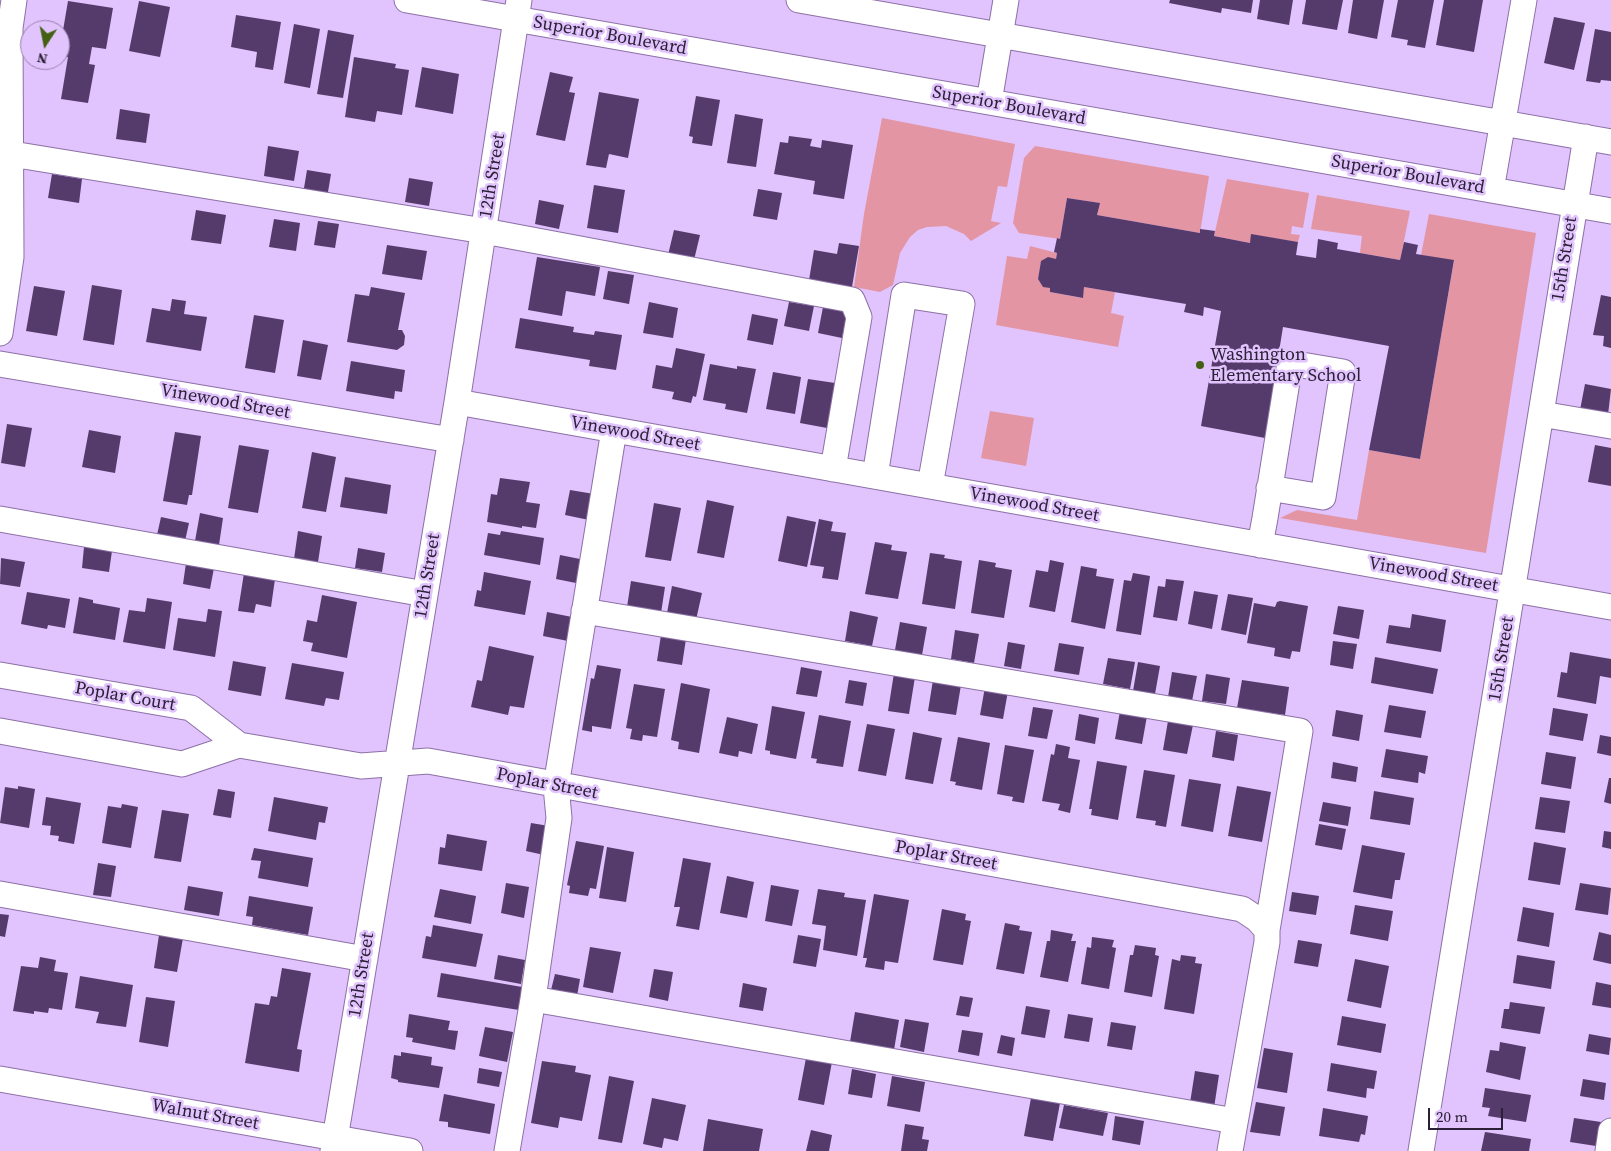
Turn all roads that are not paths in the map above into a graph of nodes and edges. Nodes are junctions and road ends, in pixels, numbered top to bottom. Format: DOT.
graph roads {
  1 [pos="14,0"];
  2 [pos="407,0"];
  3 [pos="799,0"];
  4 [pos="1006,0"];
  5 [pos="1524,0"];
  6 [pos="518,10"];
  7 [pos="1000,35"];
  8 [pos="989,102"];
  9 [pos="1503,123"];
  10 [pos="1586,137"];
  11 [pos="1611,142"];
  12 [pos="5,153"];
  13 [pos="1491,190"];
  14 [pos="1574,204"];
  15 [pos="1611,210"];
  16 [pos="484,231"];
  17 [pos="0,333"];
  18 [pos="0,364"];
  19 [pos="457,402"];
  20 [pos="1541,414"];
  21 [pos="1611,426"];
  22 [pos="614,430"];
  23 [pos="450,440"];
  24 [pos="833,469"];
  25 [pos="874,476"];
  26 [pos="930,486"];
  27 [pos="1270,488"];
  28 [pos="0,519"];
  29 [pos="1260,545"];
  30 [pos="1513,589"];
  31 [pos="425,594"];
  32 [pos="1611,607"];
  33 [pos="584,611"];
  34 [pos="0,675"];
  35 [pos="0,731"];
  36 [pos="238,745"];
  37 [pos="397,764"];
  38 [pos="556,786"];
  39 [pos="0,894"];
  40 [pos="1266,930"];
  41 [pos="365,959"];
  42 [pos="533,999"];
  43 [pos="0,1079"];
  44 [pos="1235,1121"];
  45 [pos="1611,1131"];
  46 [pos="334,1144"];
  47 [pos="410,1151"];
  48 [pos="507,1151"];
  49 [pos="1230,1151"];
  50 [pos="1421,1151"];
  51 [pos="1608,1151"];
  1 -- 12 [label="street"];
  2 -- 6 [label="street, Superior Boulevard"];
  3 -- 7 [label="street"];
  4 -- 7 [label="street"];
  5 -- 9 [label="street"];
  6 -- 8 [label="street, Superior Boulevard"];
  6 -- 16 [label="street, 12th Street"];
  7 -- 8 [label="street"];
  7 -- 9 [label="street"];
  8 -- 13 [label="street, Superior Boulevard"];
  9 -- 10 [label="street"];
  9 -- 13 [label="street"];
  10 -- 11 [label="street"];
  10 -- 14 [label="street, 15th Street"];
  12 -- 16 [label="street"];
  12 -- 17 [label="street"];
  13 -- 14 [label="street, Superior Boulevard"];
  14 -- 15 [label="street, Superior Boulevard"];
  14 -- 20 [label="street, 15th Street"];
  16 -- 19 [label="street, 12th Street"];
  16 -- 24 [label="street"];
  18 -- 23 [label="street, Vinewood Street"];
  19 -- 22 [label="street, Vinewood Street"];
  19 -- 23 [label="street, 12th Street"];
  20 -- 21 [label="street"];
  20 -- 30 [label="street, 15th Street"];
  22 -- 24 [label="street, Vinewood Street"];
  22 -- 33 [label="street"];
  23 -- 31 [label="street, 12th Street"];
  24 -- 25 [label="street, Vinewood Street"];
  25 -- 26 [label="street, Vinewood Street"];
  25 -- 26 [label="street"];
  26 -- 29 [label="street, Vinewood Street"];
  27 -- 27 [label="street"];
  27 -- 29 [label="street"];
  28 -- 31 [label="street"];
  29 -- 30 [label="street, Vinewood Street"];
  30 -- 32 [label="street, Vinewood Street"];
  30 -- 50 [label="street, 15th Street"];
  31 -- 37 [label="street, 12th Street"];
  33 -- 38 [label="street"];
  33 -- 40 [label="street"];
  34 -- 36 [label="street, Poplar Court"];
  35 -- 36 [label="street, Poplar Court"];
  36 -- 37 [label="street, Poplar Court"];
  37 -- 38 [label="street, Poplar Street"];
  37 -- 41 [label="street, 12th Street"];
  38 -- 40 [label="street, Poplar Street"];
  38 -- 42 [label="street"];
  39 -- 41 [label="street"];
  40 -- 44 [label="street"];
  41 -- 46 [label="street, 12th Street"];
  42 -- 44 [label="street"];
  42 -- 48 [label="street"];
  43 -- 46 [label="street, Walnut Street"];
  44 -- 49 [label="street"];
  45 -- 51 [label="street"];
  46 -- 47 [label="street, Walnut Street"];
}
